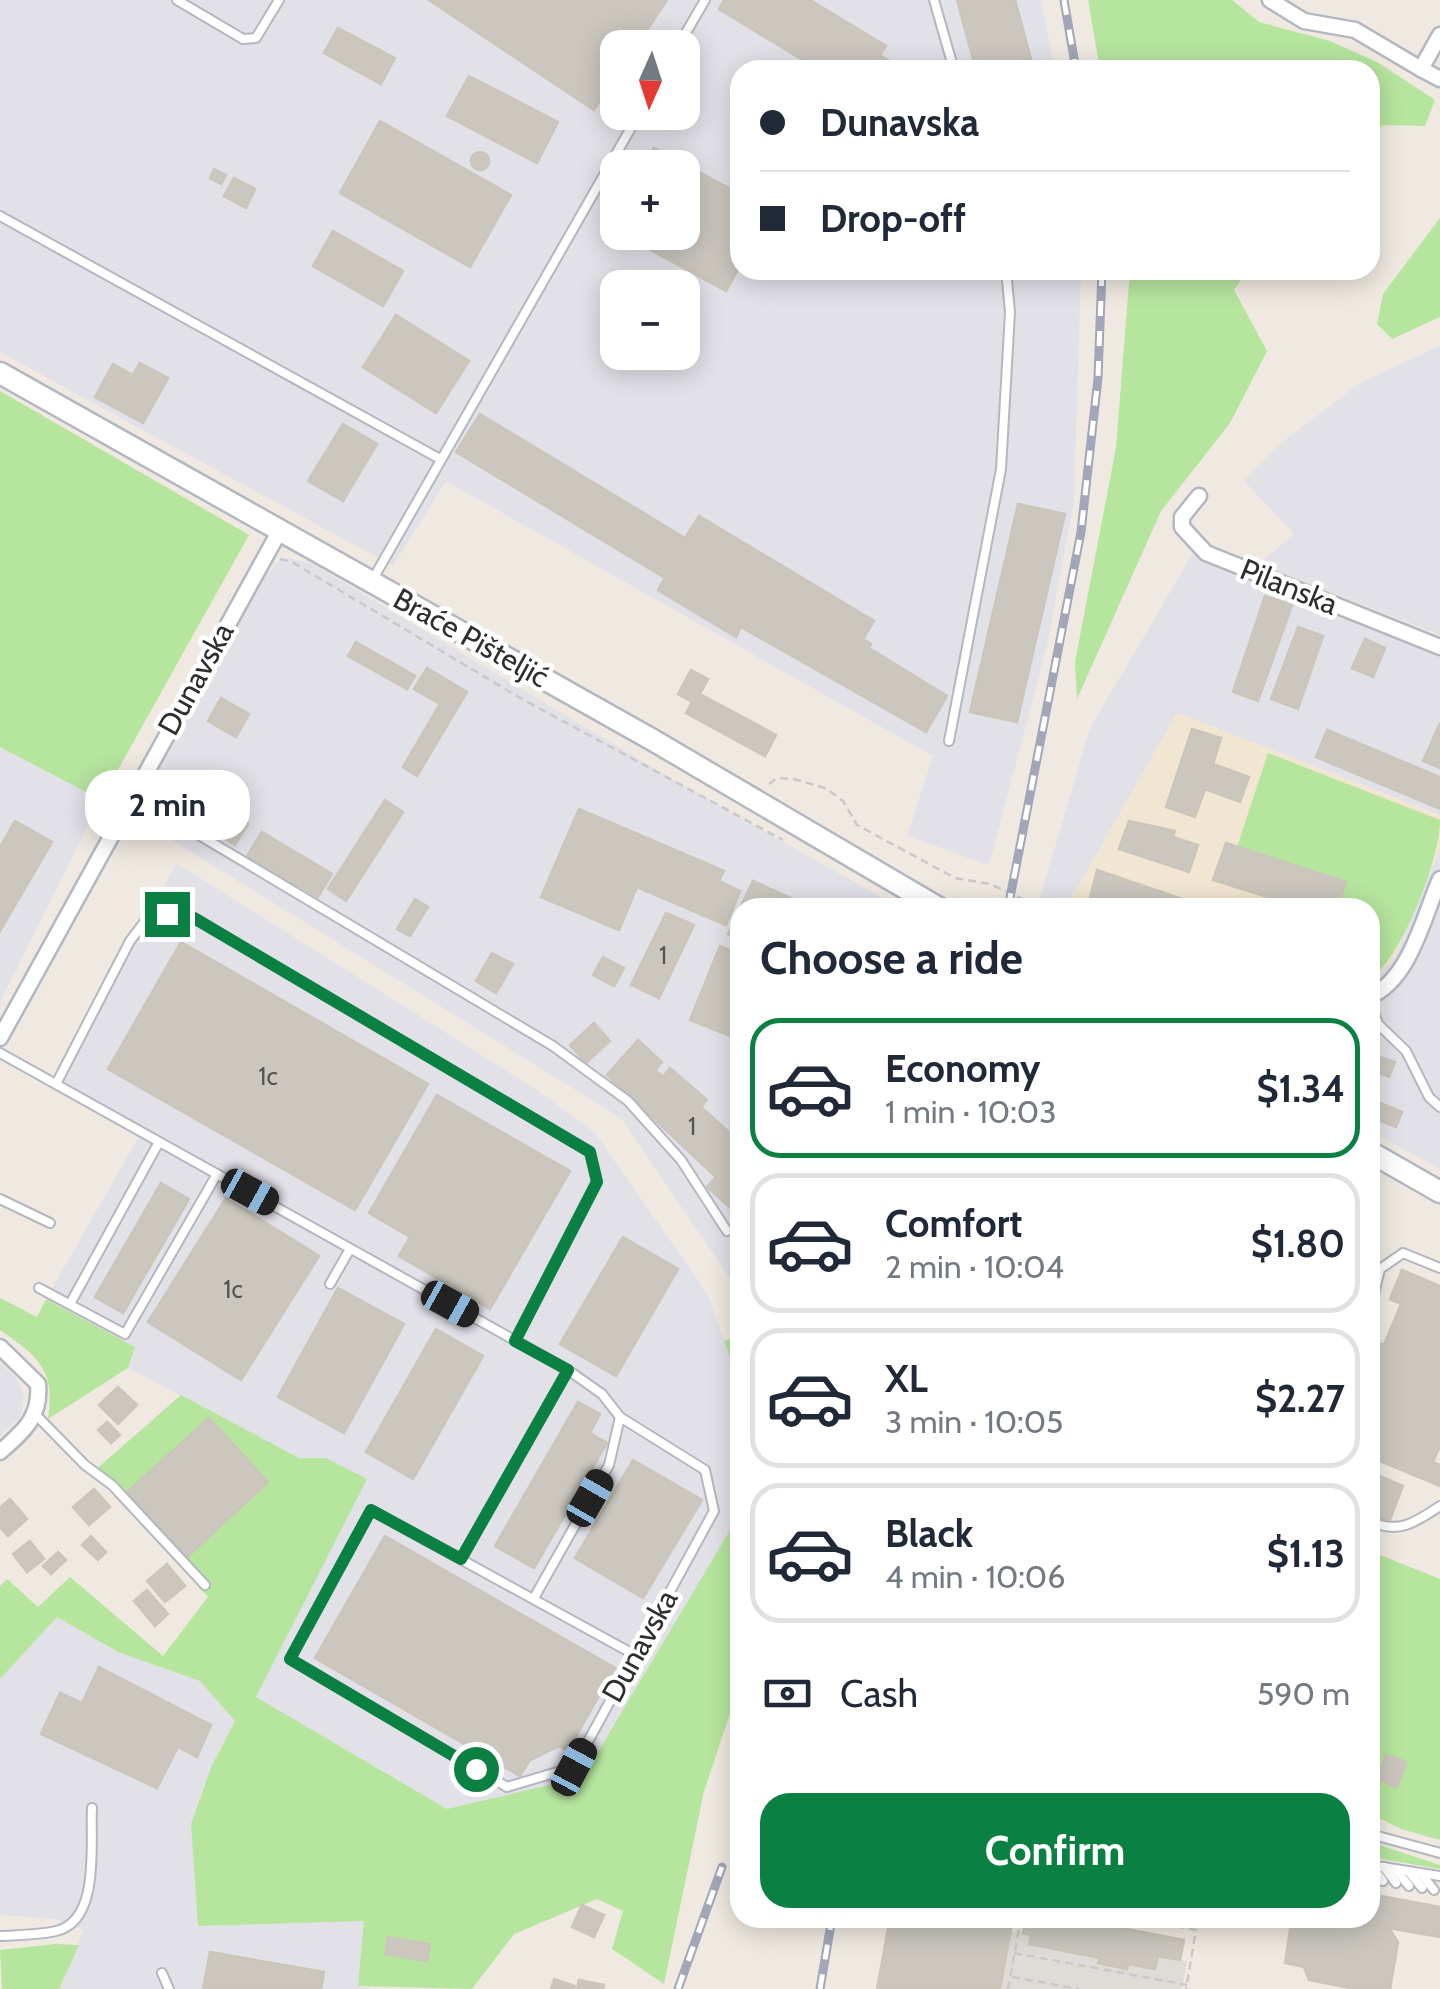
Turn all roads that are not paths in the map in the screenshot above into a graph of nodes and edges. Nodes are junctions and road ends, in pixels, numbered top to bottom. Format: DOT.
graph roads {
  1 [pos="177,0"];
  2 [pos="278,0"];
  3 [pos="705,0"];
  4 [pos="1270,0"];
  5 [pos="933,1"];
  6 [pos="688,30"];
  7 [pos="1440,36"];
  8 [pos="951,60"];
  9 [pos="1421,69"];
  10 [pos="1440,79"];
  11 [pos="630,130"];
  12 [pos="0,216"];
  13 [pos="1007,280"];
  14 [pos="0,374"];
  15 [pos="440,459"];
  16 [pos="1199,496"];
  17 [pos="279,532"];
  18 [pos="370,583"];
  19 [pos="1440,647"];
  20 [pos="949,741"];
  21 [pos="132,795"];
  22 [pos="1440,879"];
  23 [pos="919,898"];
  24 [pos="1380,992"];
  25 [pos="1380,1026"];
  26 [pos="0,1038"];
  27 [pos="0,1052"];
  28 [pos="56,1084"];
  29 [pos="1440,1107"];
  30 [pos="159,1142"];
  31 [pos="1380,1158"];
  32 [pos="217,1174"];
  33 [pos="1440,1192"];
  34 [pos="0,1200"];
  35 [pos="50,1223"];
  36 [pos="727,1231"];
  37 [pos="350,1249"];
  38 [pos="1440,1268"];
  39 [pos="1380,1269"];
  40 [pos="330,1284"];
  41 [pos="38,1288"];
  42 [pos="70,1304"];
  43 [pos="515,1341"];
  44 [pos="0,1347"];
  45 [pos="568,1370"];
  46 [pos="36,1416"];
  47 [pos="620,1417"];
  48 [pos="0,1452"];
  49 [pos="1440,1506"];
  50 [pos="1380,1525"];
  51 [pos="461,1559"];
  52 [pos="205,1585"];
  53 [pos="534,1598"];
  54 [pos="635,1656"];
  55 [pos="92,1808"];
  56 [pos="1380,1837"];
  57 [pos="1440,1853"];
  58 [pos="1380,1866"];
  59 [pos="1383,1866"];
  60 [pos="1395,1868"];
  61 [pos="1408,1870"];
  62 [pos="1420,1872"];
  63 [pos="1436,1875"];
  64 [pos="1380,1877"];
  65 [pos="1383,1881"];
  66 [pos="1396,1883"];
  67 [pos="1409,1886"];
  68 [pos="1437,1887"];
  69 [pos="1422,1888"];
  70 [pos="0,1936"];
  71 [pos="162,1973"];
  72 [pos="168,1989"];
  1 -- 2 [label="lane"];
  3 -- 6 [label="lane"];
  4 -- 9 [label="street"];
  5 -- 8 [label="lane"];
  7 -- 9 [label="street"];
  9 -- 10 [label="street"];
  11 -- 15 [label="lane"];
  12 -- 15 [label="lane"];
  13 -- 20 [label="lane"];
  14 -- 17 [label="street, Braće Pišteljić"];
  15 -- 18 [label="lane"];
  16 -- 19 [label="street, Pilanska"];
  17 -- 18 [label="street, Braće Pišteljić"];
  17 -- 21 [label="street, Dunavska"];
  18 -- 23 [label="street, Braće Pišteljić"];
  21 -- 26 [label="street, Dunavska"];
  21 -- 36 [label="lane"];
  22 -- 24 [label="street"];
  25 -- 29 [label="lane"];
  27 -- 28 [label="lane, Dunavska"];
  28 -- 30 [label="lane, Dunavska"];
  28 -- 43 [label="lane"];
  30 -- 32 [label="lane, Dunavska"];
  30 -- 42 [label="lane"];
  31 -- 33 [label="street"];
  32 -- 37 [label="lane, Dunavska"];
  32 -- 42 [label="lane"];
  34 -- 35 [label="lane"];
  37 -- 40 [label="lane"];
  37 -- 43 [label="lane, Dunavska"];
  38 -- 39 [label="lane"];
  41 -- 42 [label="lane"];
  43 -- 45 [label="lane, Dunavska"];
  44 -- 46 [label="street"];
  45 -- 47 [label="lane, Dunavska"];
  45 -- 51 [label="lane"];
  46 -- 48 [label="street"];
  46 -- 52 [label="lane"];
  47 -- 53 [label="lane"];
  47 -- 54 [label="lane, Dunavska"];
  49 -- 50 [label="lane"];
  51 -- 53 [label="lane, Dunavska"];
  51 -- 54 [label="lane, Dunavska"];
  53 -- 54 [label="lane, Dunavska"];
  55 -- 70 [label="lane"];
  56 -- 57 [label="lane"];
  58 -- 59 [label="lane"];
  59 -- 60 [label="lane"];
  59 -- 66 [label="lane"];
  60 -- 61 [label="lane"];
  60 -- 67 [label="lane"];
  61 -- 62 [label="lane"];
  61 -- 69 [label="lane"];
  62 -- 63 [label="lane"];
  62 -- 68 [label="lane"];
  63 -- 68 [label="lane"];
  64 -- 65 [label="lane"];
  71 -- 72 [label="lane"];
}
